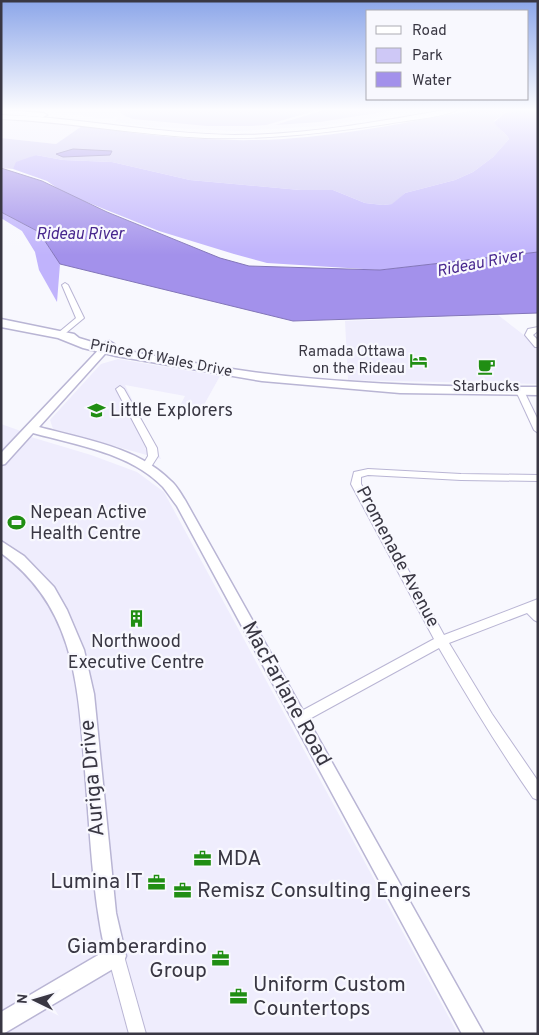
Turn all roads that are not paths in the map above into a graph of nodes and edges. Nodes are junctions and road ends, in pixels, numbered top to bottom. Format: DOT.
graph roads {
  1 [pos="65,285"];
  2 [pos="1,323"];
  3 [pos="538,329"];
  4 [pos="61,335"];
  5 [pos="538,344"];
  6 [pos="107,347"];
  7 [pos="120,389"];
  8 [pos="520,391"];
  9 [pos="538,391"];
  10 [pos="32,429"];
  11 [pos="538,430"];
  12 [pos="1,461"];
  13 [pos="146,468"];
  14 [pos="538,478"];
  15 [pos="1,546"];
  16 [pos="533,605"];
  17 [pos="538,617"];
  18 [pos="442,641"];
  19 [pos="300,718"];
  20 [pos="538,793"];
  21 [pos="116,956"];
  22 [pos="1,1024"];
  23 [pos="138,1034"];
  24 [pos="474,1034"];
  1 -- 4 [label="street"];
  2 -- 4 [label="main road, Prince Of Wales Drive"];
  3 -- 5 [label="street"];
  4 -- 6 [label="main road, Prince Of Wales Drive"];
  6 -- 8 [label="main road, Prince Of Wales Drive"];
  6 -- 10 [label="street"];
  7 -- 13 [label="street"];
  8 -- 9 [label="main road, Prince Of Wales Drive"];
  8 -- 11 [label="street"];
  10 -- 12 [label="street"];
  10 -- 13 [label="street, MacFarlane Road"];
  13 -- 19 [label="street, MacFarlane Road"];
  14 -- 18 [label="street, Promenade Avenue"];
  15 -- 21 [label="street, Auriga Drive"];
  16 -- 17 [label="street"];
  16 -- 18 [label="street"];
  18 -- 19 [label="street"];
  18 -- 20 [label="street, Promenade Avenue"];
  19 -- 24 [label="street, MacFarlane Road"];
  21 -- 22 [label="street"];
  21 -- 23 [label="street, Auriga Drive"];
}
